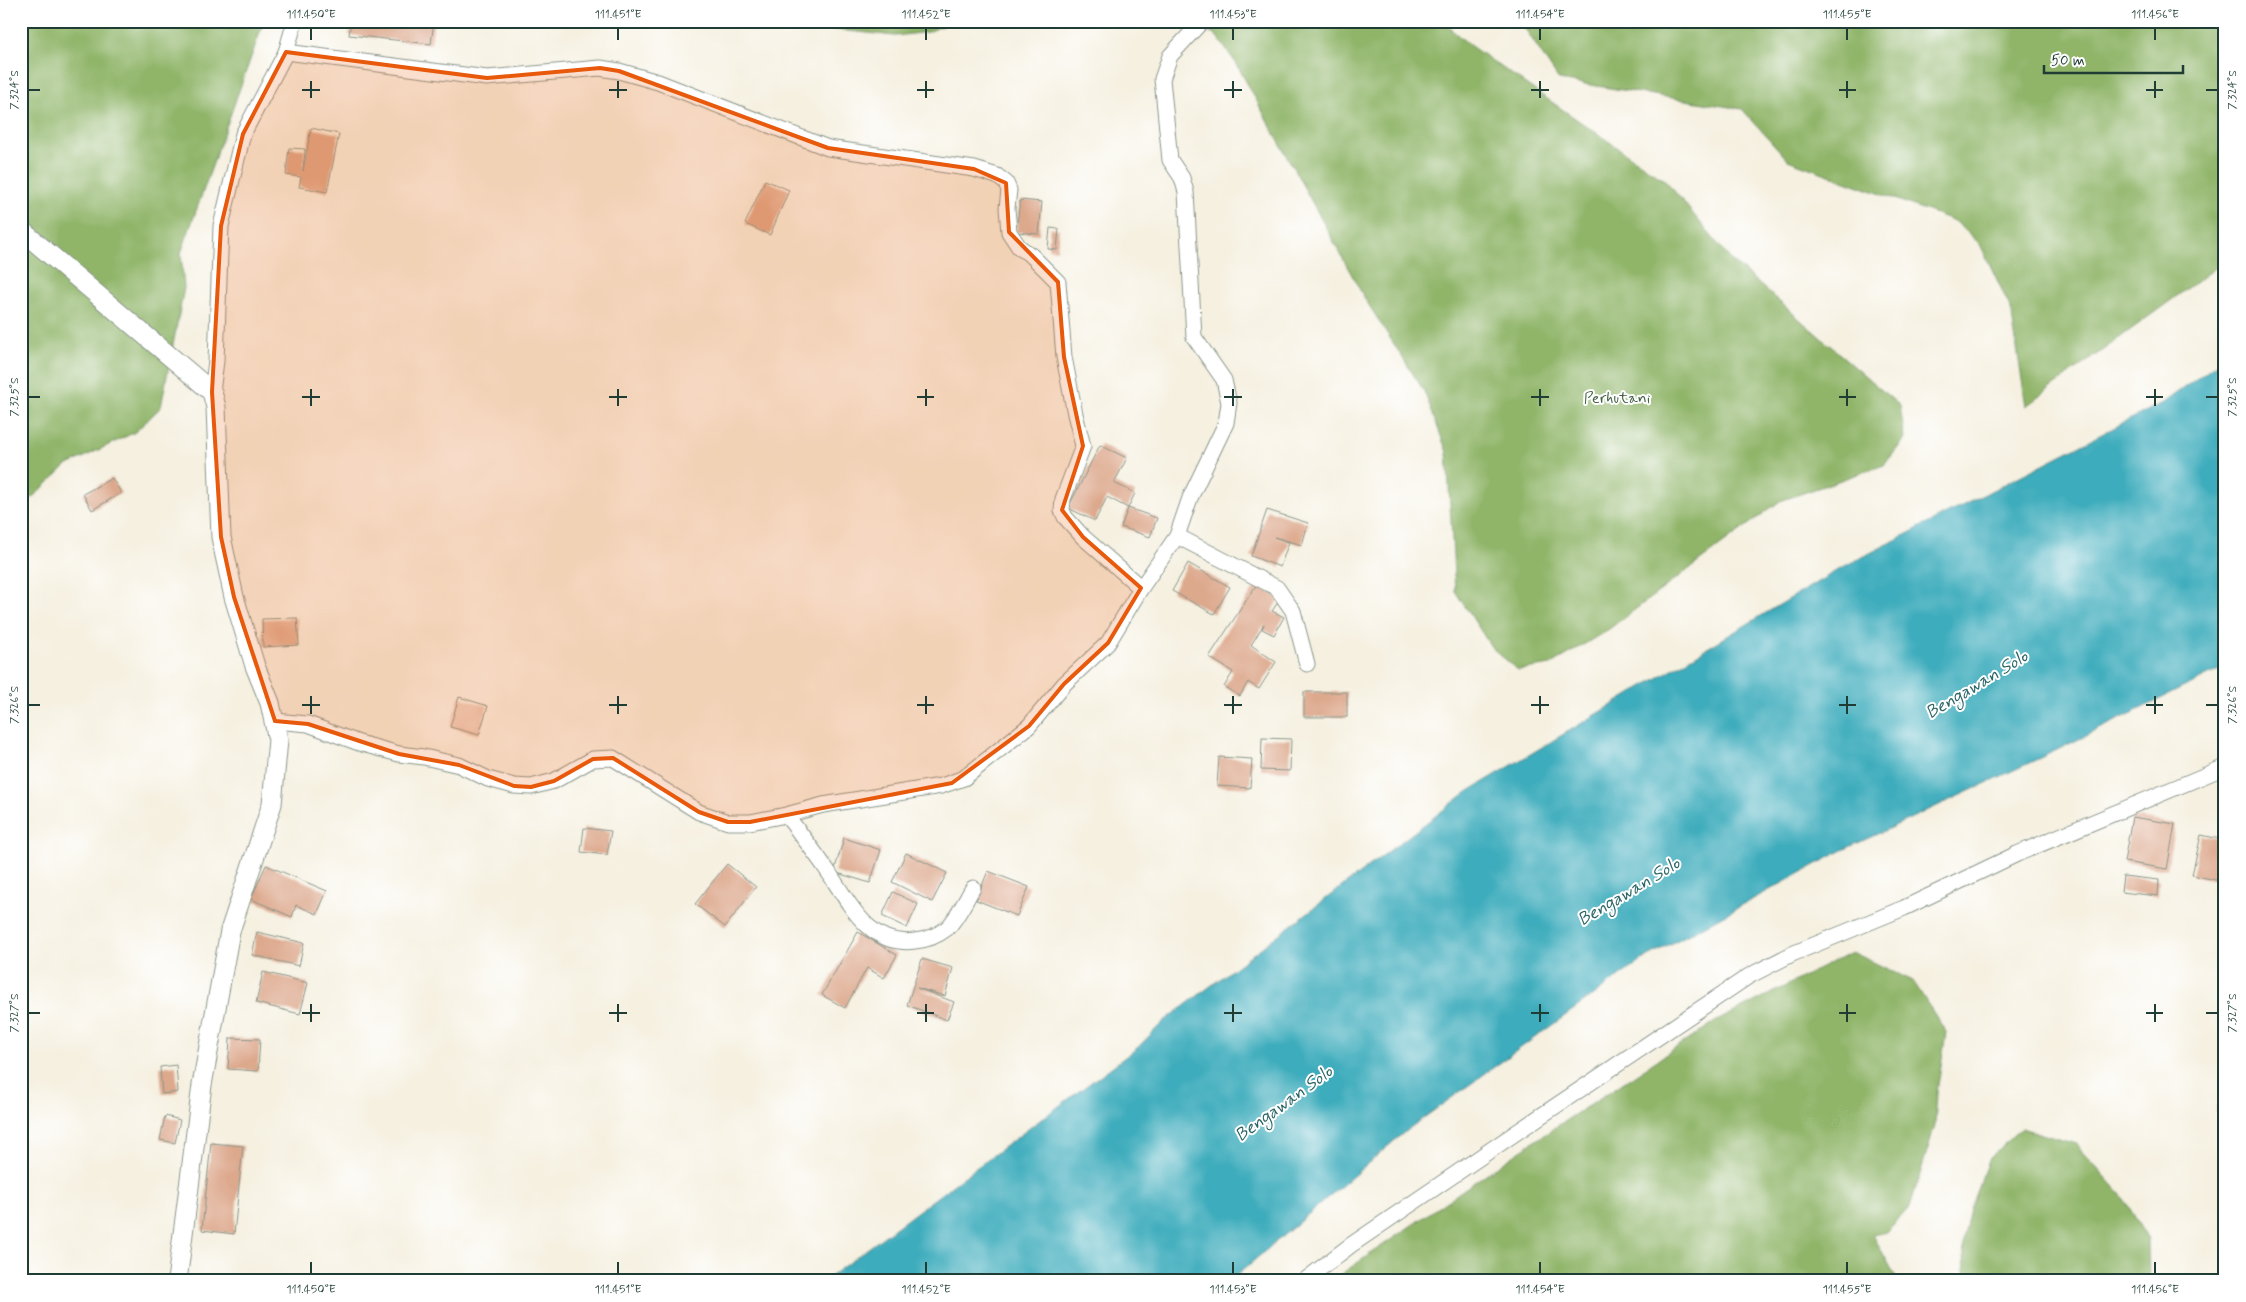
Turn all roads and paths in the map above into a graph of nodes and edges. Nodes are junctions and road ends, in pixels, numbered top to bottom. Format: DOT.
graph roads {
  1 [pos="295,21"];
  2 [pos="1202,21"];
  3 [pos="286,52"];
  4 [pos="21,230"];
  5 [pos="212,392"];
  6 [pos="1177,536"];
  7 [pos="1141,588"];
  8 [pos="1307,664"];
  9 [pos="275,721"];
  10 [pos="2225,767"];
  11 [pos="786,815"];
  12 [pos="974,888"];
  13 [pos="177,1281"];
  14 [pos="1304,1281"];
  1 -- 3 [label="street"];
  2 -- 6 [label="street"];
  3 -- 5 [label="street"];
  3 -- 7 [label="street"];
  4 -- 5 [label="street"];
  5 -- 9 [label="street"];
  6 -- 7 [label="street"];
  6 -- 8 [label="street"];
  7 -- 11 [label="street"];
  9 -- 11 [label="street"];
  9 -- 13 [label="street"];
  10 -- 14 [label="street"];
  11 -- 12 [label="street"];
}
